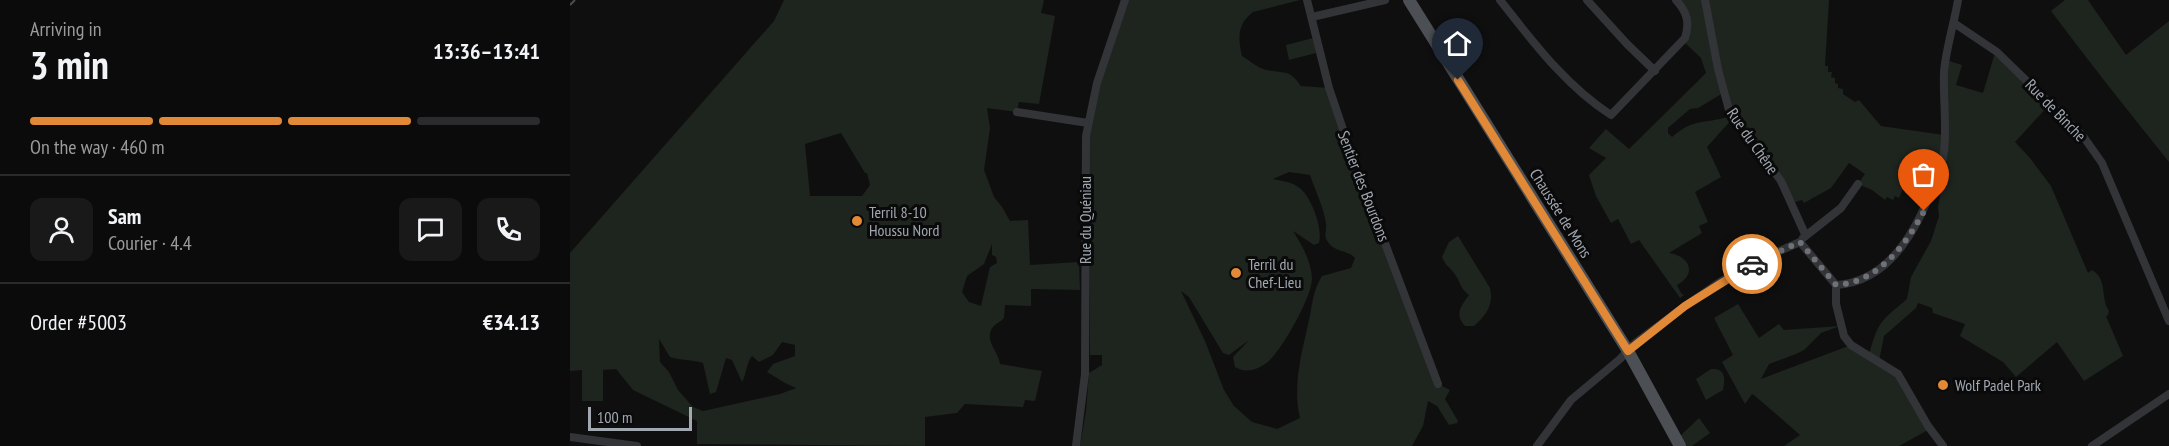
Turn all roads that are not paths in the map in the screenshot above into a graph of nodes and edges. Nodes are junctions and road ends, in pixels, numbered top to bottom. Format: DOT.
graph roads {
  1 [pos="1125,0"];
  2 [pos="1307,0"];
  3 [pos="1385,0"];
  4 [pos="1408,0"];
  5 [pos="1500,0"];
  6 [pos="1587,0"];
  7 [pos="1676,0"];
  8 [pos="1705,0"];
  9 [pos="1958,0"];
  10 [pos="1312,17"];
  11 [pos="1954,23"];
  12 [pos="1655,71"];
  13 [pos="1017,112"];
  14 [pos="1088,123"];
  15 [pos="1858,184"];
  16 [pos="1803,238"];
  17 [pos="1836,285"];
  18 [pos="2169,321"];
  19 [pos="1628,351"];
  20 [pos="1438,384"];
  21 [pos="2169,394"];
  22 [pos="570,437"];
  23 [pos="637,446"];
  24 [pos="1076,446"];
  25 [pos="1537,446"];
  26 [pos="1680,446"];
  27 [pos="1943,446"];
  28 [pos="2092,446"];
  1 -- 14 [label="street, Rue du Quéniau"];
  2 -- 10 [label="street, Sentier des Bourdons"];
  3 -- 10 [label="street"];
  4 -- 19 [label="main road, Chaussée de Mons"];
  5 -- 12 [label="street"];
  6 -- 12 [label="street"];
  7 -- 12 [label="street"];
  8 -- 16 [label="street, Rue du Chêne"];
  9 -- 11 [label="street"];
  10 -- 20 [label="street, Sentier des Bourdons"];
  11 -- 17 [label="street"];
  11 -- 18 [label="street, Rue de Binche"];
  13 -- 14 [label="street"];
  14 -- 24 [label="street, Rue du Quéniau"];
  15 -- 16 [label="street"];
  16 -- 17 [label="street, Rue du Chêne"];
  16 -- 19 [label="street"];
  17 -- 27 [label="street"];
  19 -- 25 [label="street"];
  19 -- 26 [label="main road, Chaussée de Mons"];
  21 -- 28 [label="street"];
  22 -- 23 [label="street"];
}
